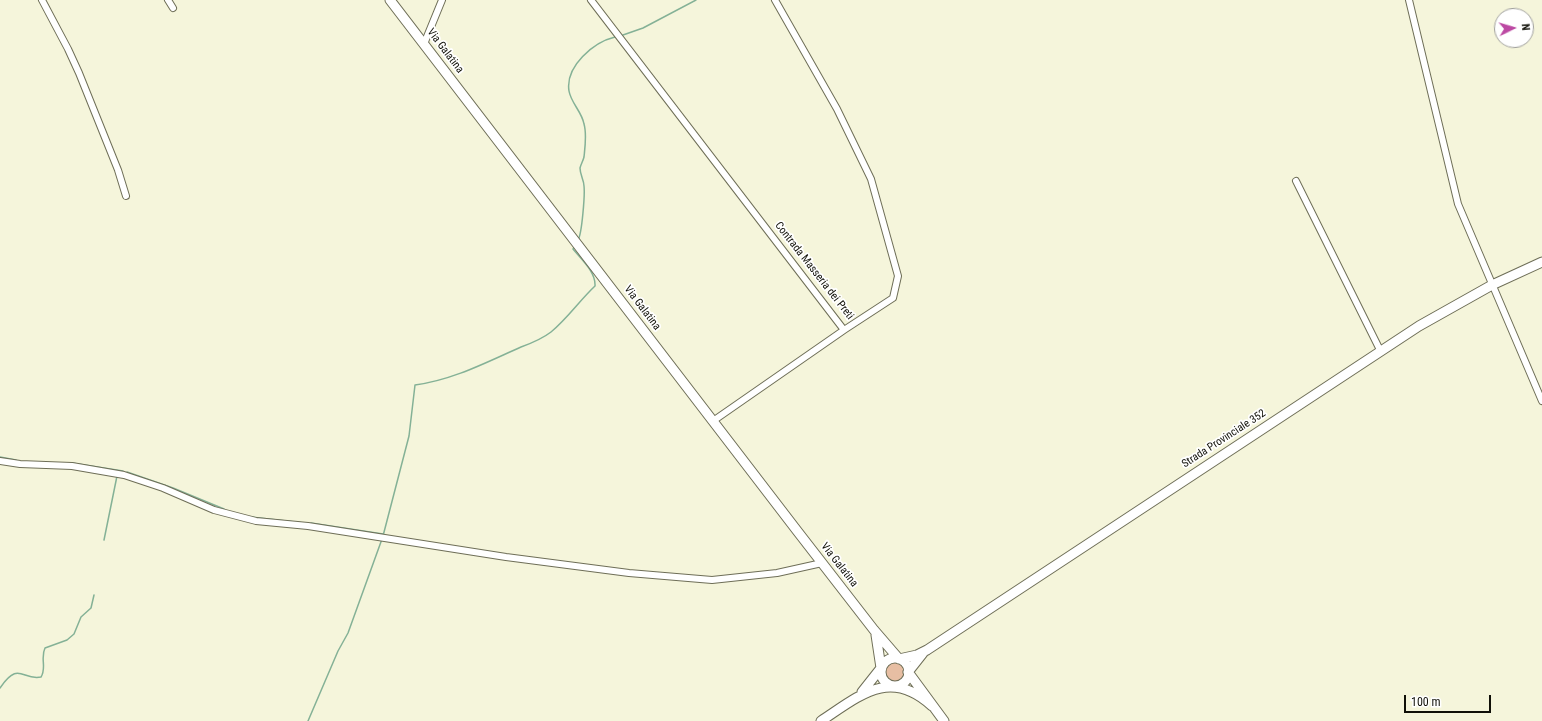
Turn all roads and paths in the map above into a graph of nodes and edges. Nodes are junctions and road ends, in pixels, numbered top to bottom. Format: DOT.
graph roads {
  1 [pos="42,0"];
  2 [pos="168,0"];
  3 [pos="390,0"];
  4 [pos="442,0"];
  5 [pos="591,0"];
  6 [pos="775,0"];
  7 [pos="1409,0"];
  8 [pos="173,8"];
  9 [pos="424,44"];
  10 [pos="1296,181"];
  11 [pos="126,196"];
  12 [pos="1542,262"];
  13 [pos="1492,285"];
  14 [pos="844,330"];
  15 [pos="1380,350"];
  16 [pos="1542,401"];
  17 [pos="713,421"];
  18 [pos="0,461"];
  19 [pos="822,562"];
  20 [pos="874,630"];
  21 [pos="927,650"];
  22 [pos="899,659"];
  23 [pos="881,668"];
  24 [pos="908,672"];
  25 [pos="894,686"];
  26 [pos="858,696"];
  27 [pos="932,706"];
  28 [pos="821,721"];
  29 [pos="944,721"];
  1 -- 11 [label="street"];
  2 -- 8 [label="street"];
  3 -- 9 [label="main road, Via Galatina"];
  4 -- 9 [label="street"];
  5 -- 14 [label="street, Contrada Masseria dei Preti"];
  6 -- 14 [label="street, Contrada Masseria dei Preti"];
  7 -- 13 [label="street"];
  9 -- 17 [label="main road, Via Galatina"];
  10 -- 15 [label="street"];
  12 -- 13 [label="main road, Strada Provinciale 352"];
  13 -- 15 [label="main road, Strada Provinciale 352"];
  13 -- 16 [label="street"];
  14 -- 17 [label="street"];
  15 -- 21 [label="main road, Strada Provinciale 352"];
  17 -- 19 [label="main road, Via Galatina"];
  18 -- 19 [label="street"];
  19 -- 20 [label="main road, Via Galatina"];
  20 -- 22 [label="main road, Via Galatina"];
  20 -- 23 [label="main road, Via Galatina"];
  21 -- 22 [label="main road, Strada Provinciale 352"];
  21 -- 24 [label="main road, Strada Provinciale 352"];
  22 -- 23 [label="main road"];
  22 -- 24 [label="main road"];
  23 -- 25 [label="main road"];
  23 -- 26 [label="main road"];
  24 -- 25 [label="main road"];
  24 -- 27 [label="main road"];
  25 -- 26 [label="main road"];
  25 -- 27 [label="main road"];
  26 -- 28 [label="main road"];
  27 -- 29 [label="main road"];
}
